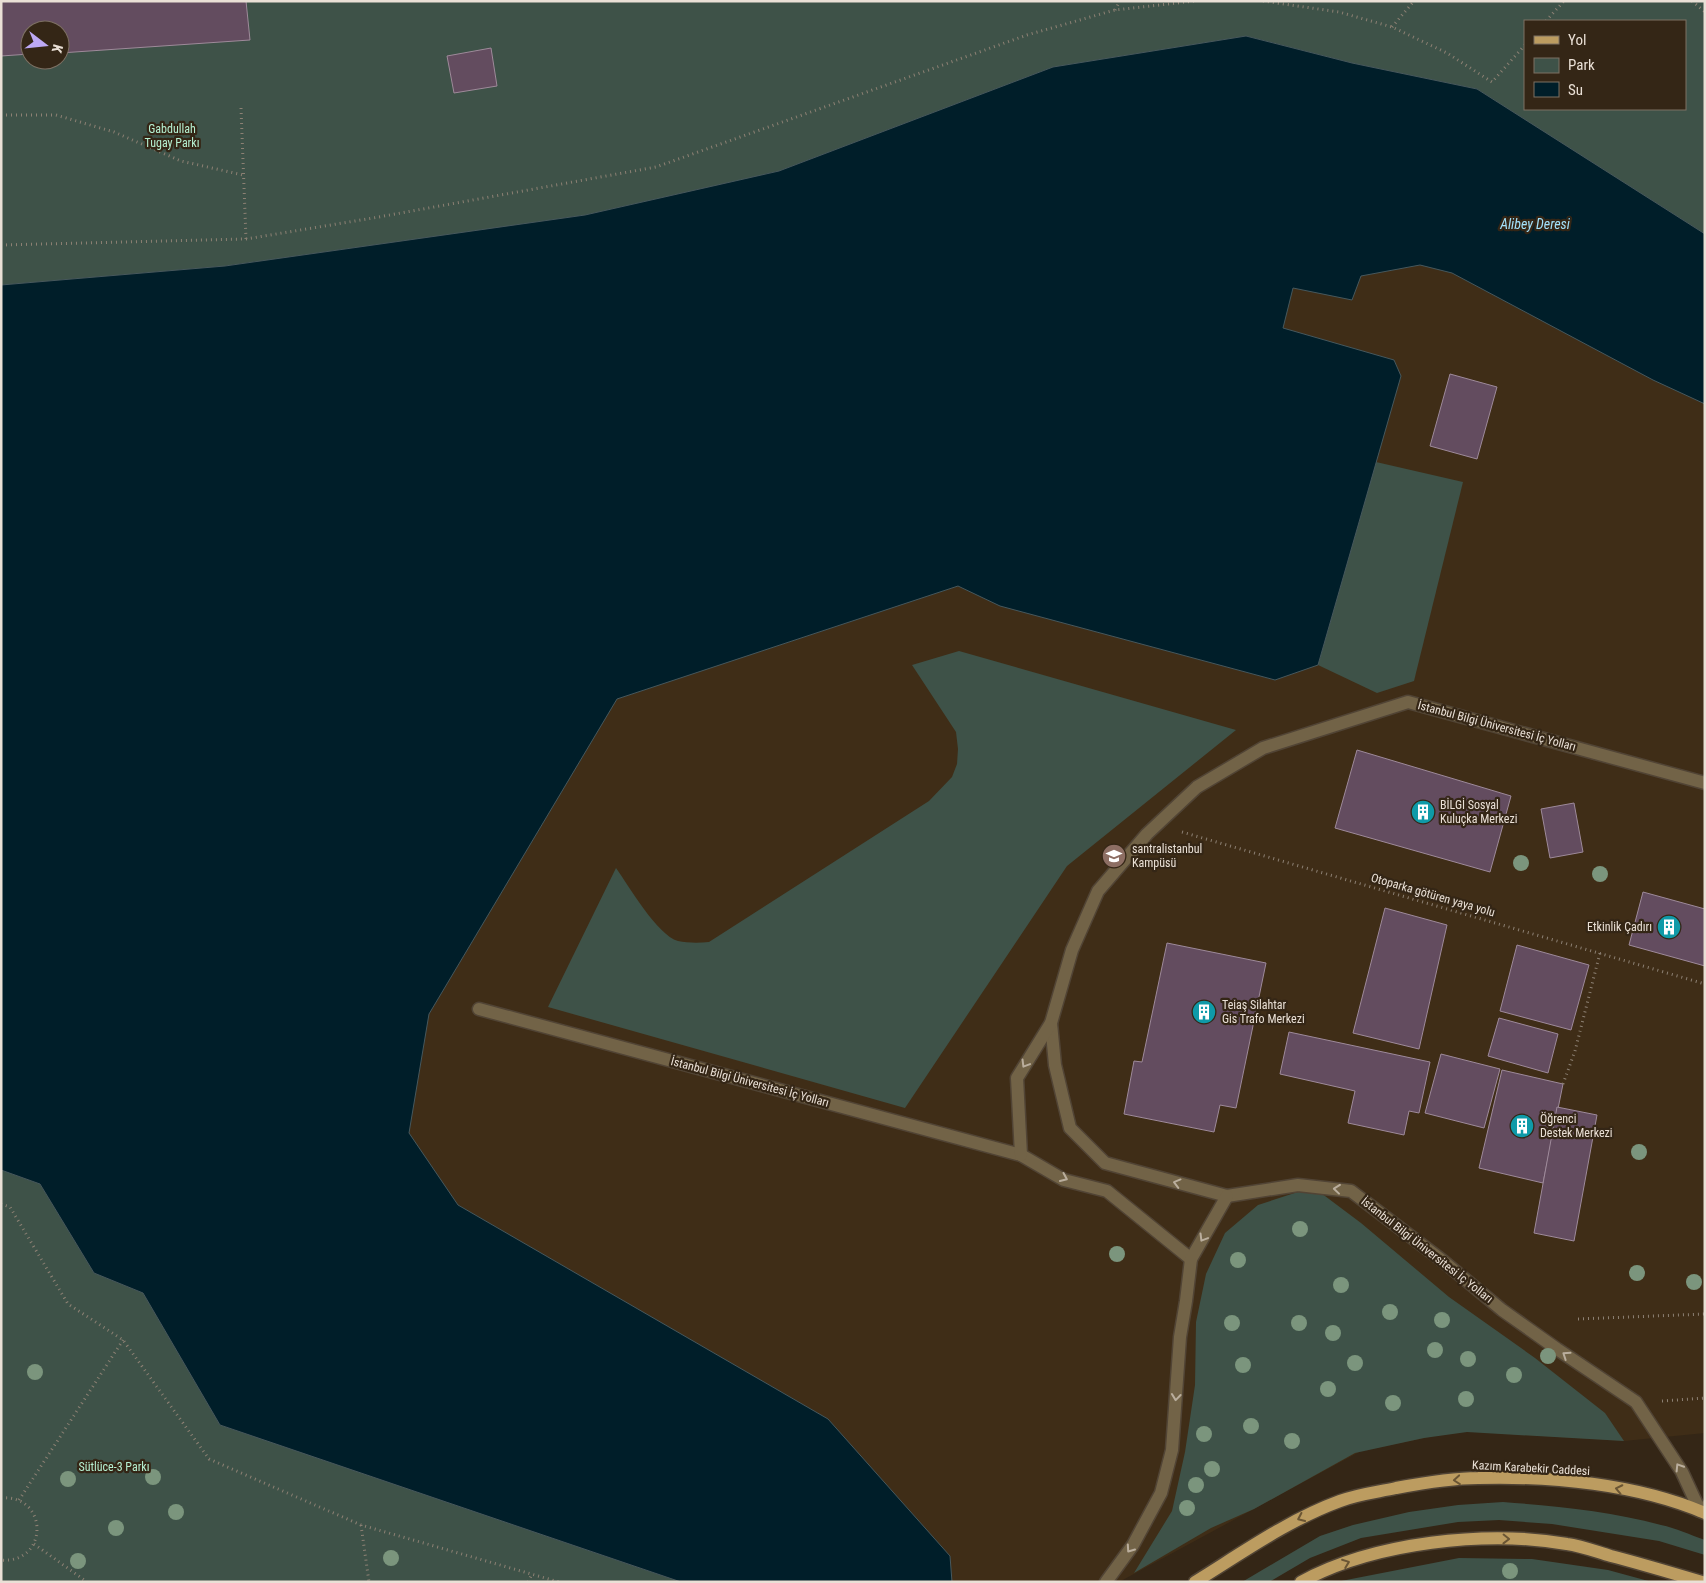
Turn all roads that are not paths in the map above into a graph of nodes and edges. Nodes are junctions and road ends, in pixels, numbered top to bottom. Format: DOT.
graph roads {
  1 [pos="1705,783"];
  2 [pos="480,1009"];
  3 [pos="1050,1023"];
  4 [pos="1021,1154"];
  5 [pos="1228,1196"];
  6 [pos="1190,1259"];
  7 [pos="1703,1510"];
  8 [pos="1106,1582"];
  9 [pos="1195,1582"];
  10 [pos="1301,1582"];
  11 [pos="1702,1582"];
  1 -- 3 [label="lane, İstanbul Bilgi Üniversitesi İç Yolları"];
  2 -- 4 [label="lane, İstanbul Bilgi Üniversitesi İç Yolları"];
  3 -- 4 [label="lane, İstanbul Bilgi Üniversitesi İç Yolları, one-way"];
  5 -- 3 [label="lane, İstanbul Bilgi Üniversitesi İç Yolları, one-way"];
  4 -- 6 [label="lane, İstanbul Bilgi Üniversitesi İç Yolları, one-way"];
  5 -- 6 [label="lane, one-way"];
  7 -- 5 [label="lane, İstanbul Bilgi Üniversitesi İç Yolları, one-way"];
  6 -- 8 [label="lane, one-way"];
  7 -- 9 [label="main road, Kazım Karabekir Caddesi, one-way"];
  10 -- 11 [label="main road, one-way"];
}
